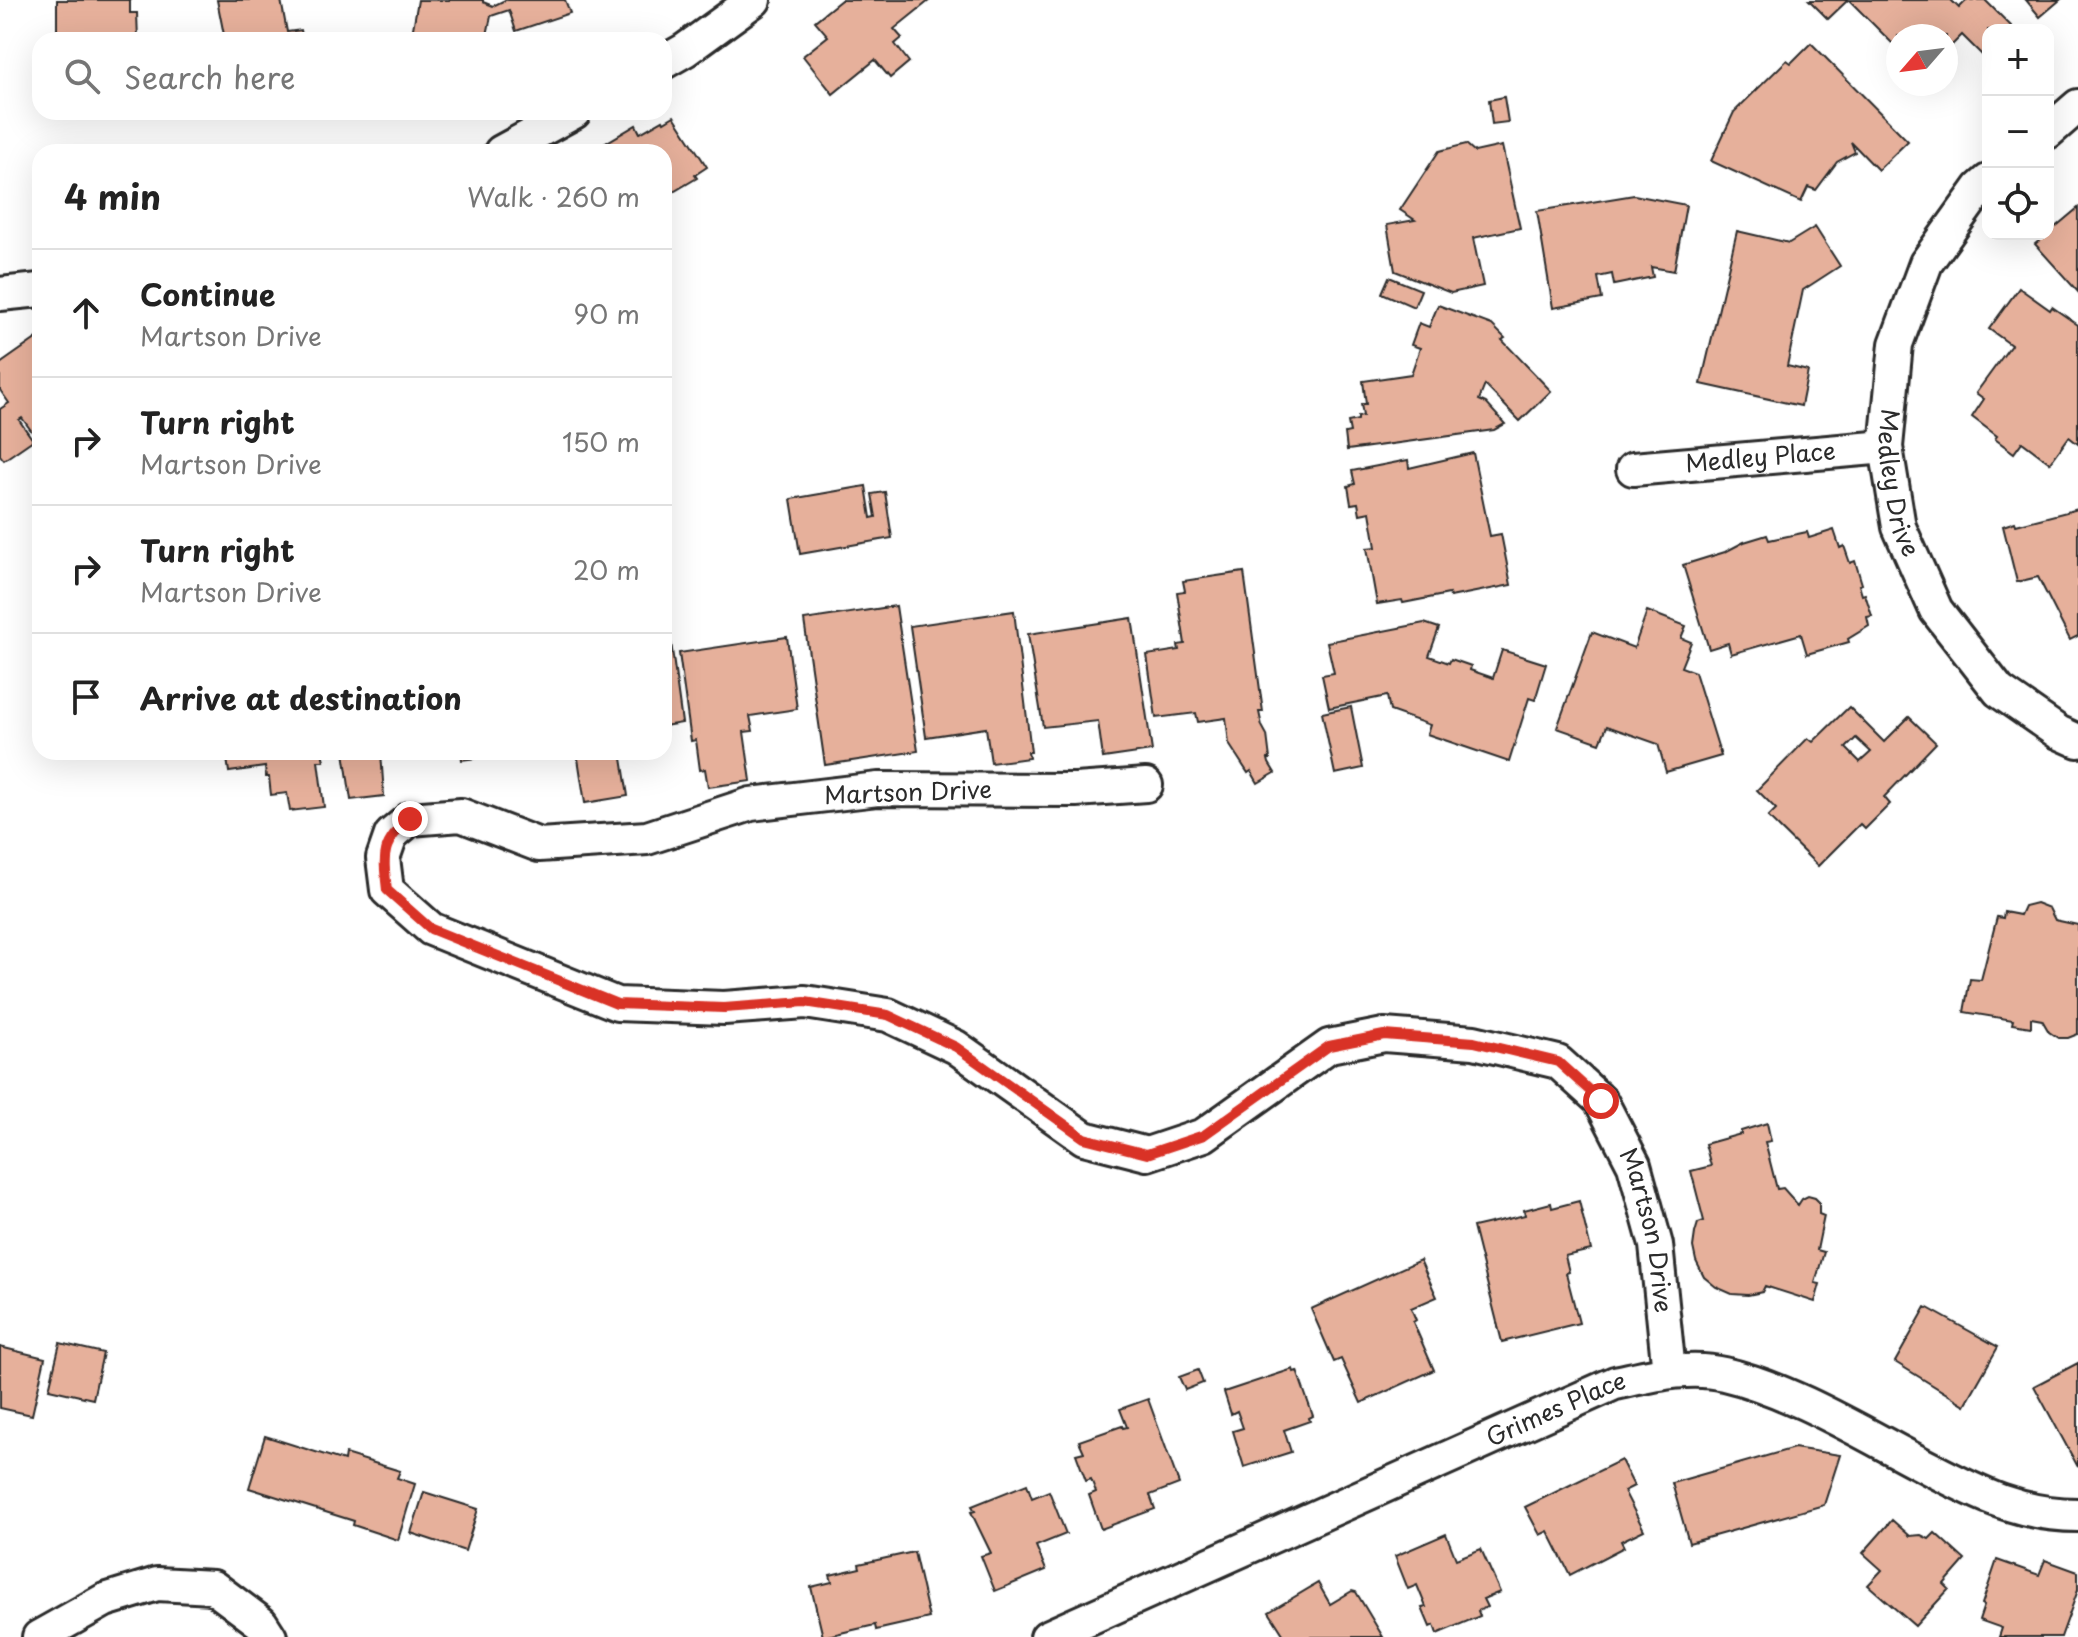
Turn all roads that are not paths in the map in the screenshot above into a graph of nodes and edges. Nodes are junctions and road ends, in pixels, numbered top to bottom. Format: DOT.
graph roads {
  1 [pos="754,0"];
  2 [pos="672,57"];
  3 [pos="2078,106"];
  4 [pos="559,120"];
  5 [pos="2054,127"];
  6 [pos="516,144"];
  7 [pos="1982,186"];
  8 [pos="32,291"];
  9 [pos="0,294"];
  10 [pos="1886,447"];
  11 [pos="1633,469"];
  12 [pos="2078,741"];
  13 [pos="1146,785"];
  14 [pos="1669,1372"];
  15 [pos="2078,1515"];
  16 [pos="39,1637"];
  17 [pos="270,1637"];
  18 [pos="1047,1637"];
  1 -- 2 [label="street"];
  3 -- 5 [label="street"];
  4 -- 6 [label="street"];
  7 -- 10 [label="street, Medley Drive"];
  8 -- 9 [label="street"];
  10 -- 11 [label="street, Medley Place"];
  10 -- 12 [label="street, Medley Drive"];
  13 -- 14 [label="street, Martson Drive"];
  14 -- 15 [label="street, Grimes Place"];
  14 -- 18 [label="street, Grimes Place"];
  16 -- 17 [label="street"];
}
